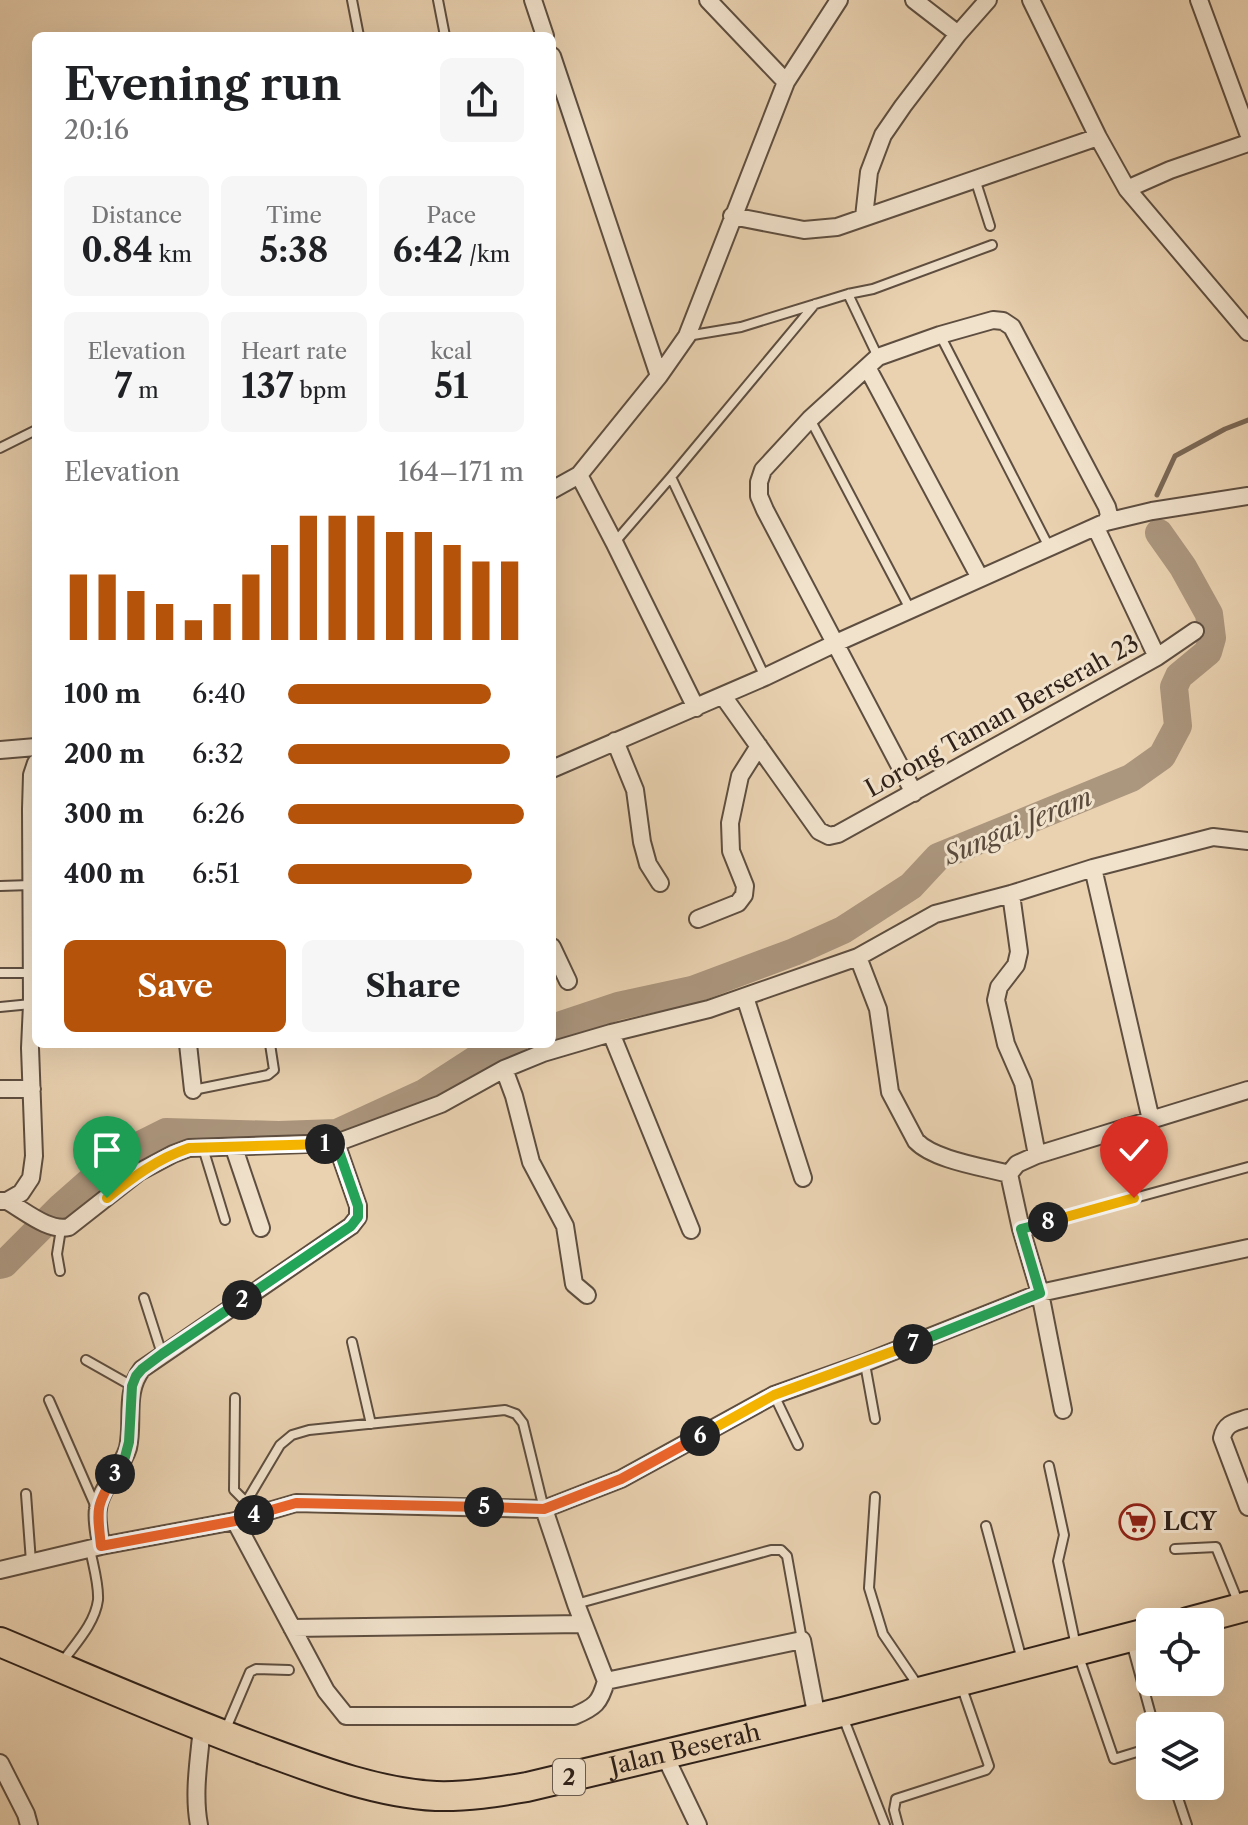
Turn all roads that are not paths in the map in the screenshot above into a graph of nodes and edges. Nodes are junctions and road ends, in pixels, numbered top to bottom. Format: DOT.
graph roads {
  1 [pos="352,0"];
  2 [pos="438,0"];
  3 [pos="533,0"];
  4 [pos="708,0"];
  5 [pos="839,0"];
  6 [pos="914,0"];
  7 [pos="988,0"];
  8 [pos="1031,0"];
  9 [pos="1199,0"];
  10 [pos="358,32"];
  11 [pos="444,32"];
  12 [pos="544,32"];
  13 [pos="958,34"];
  14 [pos="786,82"];
  15 [pos="556,84"];
  16 [pos="1248,133"];
  17 [pos="1098,137"];
  18 [pos="1248,143"];
  19 [pos="974,179"];
  20 [pos="1127,189"];
  21 [pos="732,216"];
  22 [pos="864,217"];
  23 [pos="990,226"];
  24 [pos="992,245"];
  25 [pos="848,294"];
  26 [pos="815,304"];
  27 [pos="1248,332"];
  28 [pos="940,335"];
  29 [pos="687,336"];
  30 [pos="873,362"];
  31 [pos="659,376"];
  32 [pos="810,419"];
  33 [pos="32,432"];
  34 [pos="0,448"];
  35 [pos="579,475"];
  36 [pos="671,477"];
  37 [pos="556,488"];
  38 [pos="1248,496"];
  39 [pos="1101,525"];
  40 [pos="614,542"];
  41 [pos="1049,547"];
  42 [pos="980,578"];
  43 [pos="910,609"];
  44 [pos="1195,631"];
  45 [pos="836,643"];
  46 [pos="1157,657"];
  47 [pos="765,677"];
  48 [pos="723,696"];
  49 [pos="696,708"];
  50 [pos="615,741"];
  51 [pos="759,746"];
  52 [pos="32,747"];
  53 [pos="0,750"];
  54 [pos="556,767"];
  55 [pos="32,775"];
  56 [pos="914,793"];
  57 [pos="1248,841"];
  58 [pos="1093,868"];
  59 [pos="660,883"];
  60 [pos="31,885"];
  61 [pos="0,886"];
  62 [pos="1011,894"];
  63 [pos="698,919"];
  64 [pos="556,956"];
  65 [pos="858,957"];
  66 [pos="0,973"];
  67 [pos="32,973"];
  68 [pos="568,981"];
  69 [pos="745,997"];
  70 [pos="0,1007"];
  71 [pos="32,1008"];
  72 [pos="611,1033"];
  73 [pos="33,1048"];
  74 [pos="188,1048"];
  75 [pos="271,1048"];
  76 [pos="504,1069"];
  77 [pos="0,1089"];
  78 [pos="32,1089"];
  79 [pos="193,1090"];
  80 [pos="1248,1090"];
  81 [pos="1151,1120"];
  82 [pos="336,1143"];
  83 [pos="203,1148"];
  84 [pos="234,1148"];
  85 [pos="1037,1155"];
  86 [pos="1248,1167"];
  87 [pos="1009,1174"];
  88 [pos="803,1178"];
  89 [pos="3,1201"];
  90 [pos="225,1220"];
  91 [pos="56,1228"];
  92 [pos="261,1228"];
  93 [pos="1021,1229"];
  94 [pos="691,1230"];
  95 [pos="1248,1248"];
  96 [pos="60,1271"];
  97 [pos="1040,1293"];
  98 [pos="587,1295"];
  99 [pos="144,1298"];
  100 [pos="352,1342"];
  101 [pos="162,1354"];
  102 [pos="86,1360"];
  103 [pos="864,1363"];
  104 [pos="132,1386"];
  105 [pos="774,1395"];
  106 [pos="235,1398"];
  107 [pos="49,1400"];
  108 [pos="1063,1410"];
  109 [pos="1248,1418"];
  110 [pos="875,1419"];
  111 [pos="371,1424"];
  112 [pos="798,1445"];
  113 [pos="1049,1466"];
  114 [pos="26,1494"];
  115 [pos="875,1497"];
  116 [pos="246,1502"];
  117 [pos="1248,1507"];
  118 [pos="544,1509"];
  119 [pos="97,1510"];
  120 [pos="235,1521"];
  121 [pos="986,1526"];
  122 [pos="96,1548"];
  123 [pos="1175,1549"];
  124 [pos="31,1562"];
  125 [pos="0,1570"];
  126 [pos="576,1604"];
  127 [pos="1244,1607"];
  128 [pos="1224,1612"];
  129 [pos="583,1624"];
  130 [pos="292,1628"];
  131 [pos="1136,1635"];
  132 [pos="802,1640"];
  133 [pos="1,1643"];
  134 [pos="1077,1651"];
  135 [pos="1023,1665"];
  136 [pos="59,1667"];
  137 [pos="289,1670"];
  138 [pos="606,1681"];
  139 [pos="959,1681"];
  140 [pos="921,1691"];
  141 [pos="829,1715"];
  142 [pos="213,1731"];
  143 [pos="1136,1752"];
  144 [pos="664,1754"];
  145 [pos="0,1763"];
  146 [pos="1179,1800"];
  147 [pos="29,1825"];
  148 [pos="199,1825"];
  149 [pos="698,1825"];
  150 [pos="885,1825"];
  151 [pos="898,1825"];
  152 [pos="1187,1825"];
  1 -- 10 [label="lane"];
  2 -- 11 [label="lane"];
  3 -- 12 [label="street"];
  4 -- 14 [label="street"];
  5 -- 14 [label="street"];
  6 -- 13 [label="street"];
  7 -- 13 [label="street"];
  8 -- 17 [label="street"];
  9 -- 16 [label="street"];
  13 -- 22 [label="street"];
  14 -- 21 [label="street"];
  15 -- 31 [label="street"];
  17 -- 19 [label="street"];
  17 -- 20 [label="street"];
  18 -- 20 [label="street"];
  19 -- 22 [label="street"];
  19 -- 23 [label="lane"];
  20 -- 27 [label="street"];
  21 -- 22 [label="street"];
  21 -- 29 [label="street"];
  24 -- 25 [label="lane"];
  25 -- 26 [label="lane"];
  25 -- 30 [label="lane"];
  26 -- 29 [label="lane"];
  26 -- 36 [label="lane"];
  28 -- 30 [label="street"];
  28 -- 39 [label="street"];
  28 -- 41 [label="lane"];
  29 -- 31 [label="street"];
  30 -- 32 [label="street"];
  30 -- 42 [label="street"];
  31 -- 35 [label="street"];
  32 -- 43 [label="lane"];
  32 -- 45 [label="street"];
  33 -- 34 [label="lane"];
  35 -- 37 [label="street"];
  35 -- 40 [label="street"];
  36 -- 40 [label="lane"];
  36 -- 47 [label="lane"];
  38 -- 39 [label="street"];
  39 -- 41 [label="street"];
  39 -- 46 [label="street"];
  40 -- 49 [label="street"];
  41 -- 42 [label="street"];
  42 -- 43 [label="street"];
  43 -- 45 [label="street"];
  44 -- 46 [label="street, Lorong Taman Berserah 23"];
  45 -- 47 [label="street"];
  45 -- 56 [label="street"];
  46 -- 56 [label="street, Lorong Taman Berserah 23"];
  47 -- 48 [label="street"];
  48 -- 49 [label="street"];
  48 -- 51 [label="street"];
  49 -- 50 [label="street"];
  50 -- 54 [label="street"];
  50 -- 59 [label="street"];
  51 -- 56 [label="street, Lorong Taman Berserah 23"];
  51 -- 63 [label="street"];
  52 -- 53 [label="street"];
  55 -- 60 [label="street"];
  57 -- 58 [label="street"];
  58 -- 62 [label="street"];
  58 -- 81 [label="street"];
  60 -- 61 [label="lane"];
  60 -- 67 [label="street"];
  62 -- 65 [label="street"];
  62 -- 85 [label="street"];
  64 -- 68 [label="street"];
  65 -- 69 [label="street"];
  65 -- 87 [label="street"];
  66 -- 67 [label="lane"];
  69 -- 72 [label="street"];
  69 -- 88 [label="street"];
  70 -- 71 [label="lane"];
  72 -- 76 [label="street"];
  72 -- 94 [label="street"];
  73 -- 78 [label="street"];
  74 -- 79 [label="street"];
  75 -- 79 [label="lane"];
  76 -- 82 [label="street"];
  76 -- 98 [label="street"];
  77 -- 78 [label="street"];
  78 -- 89 [label="street"];
  80 -- 81 [label="street"];
  81 -- 85 [label="street"];
  82 -- 84 [label="street"];
  82 -- 101 [label="street"];
  83 -- 84 [label="street"];
  83 -- 90 [label="lane"];
  83 -- 91 [label="street"];
  84 -- 92 [label="street"];
  85 -- 87 [label="street"];
  86 -- 93 [label="lane"];
  87 -- 93 [label="street"];
  89 -- 91 [label="street"];
  91 -- 96 [label="lane"];
  93 -- 97 [label="street"];
  95 -- 97 [label="street"];
  97 -- 103 [label="street"];
  97 -- 108 [label="street"];
  99 -- 101 [label="lane"];
  100 -- 111 [label="lane"];
  101 -- 104 [label="street"];
  102 -- 104 [label="lane"];
  103 -- 105 [label="street"];
  103 -- 110 [label="lane"];
  104 -- 119 [label="street"];
  105 -- 112 [label="lane"];
  105 -- 118 [label="street"];
  106 -- 116 [label="lane"];
  107 -- 119 [label="lane"];
  109 -- 117 [label="street"];
  111 -- 116 [label="lane"];
  111 -- 118 [label="lane"];
  113 -- 134 [label="lane"];
  114 -- 124 [label="lane"];
  115 -- 140 [label="lane"];
  116 -- 120 [label="lane"];
  118 -- 120 [label="street"];
  118 -- 126 [label="street"];
  119 -- 122 [label="street"];
  120 -- 122 [label="street"];
  120 -- 130 [label="street"];
  121 -- 135 [label="lane"];
  122 -- 124 [label="street"];
  122 -- 136 [label="lane"];
  123 -- 127 [label="lane"];
  124 -- 125 [label="street"];
  126 -- 129 [label="street"];
  126 -- 132 [label="lane"];
  127 -- 128 [label="highway"];
  129 -- 130 [label="street"];
  129 -- 138 [label="street"];
  130 -- 138 [label="street"];
  131 -- 134 [label="highway, Jalan Beserah / 2"];
  132 -- 138 [label="street"];
  132 -- 141 [label="street"];
  133 -- 136 [label="highway, Jalan Beserah / 2"];
  134 -- 135 [label="highway, Jalan Beserah / 2"];
  134 -- 143 [label="lane"];
  135 -- 139 [label="highway, Jalan Beserah / 2"];
  136 -- 142 [label="highway, Jalan Beserah / 2"];
  137 -- 142 [label="lane"];
  139 -- 140 [label="highway, Jalan Beserah / 2"];
  139 -- 151 [label="lane"];
  140 -- 141 [label="highway, Jalan Beserah / 2"];
  141 -- 144 [label="highway, Jalan Beserah / 2"];
  141 -- 150 [label="lane"];
  142 -- 144 [label="highway, Jalan Beserah / 2"];
  142 -- 148 [label="street"];
  144 -- 149 [label="street"];
  145 -- 147 [label="street"];
  146 -- 152 [label="lane"];
}
